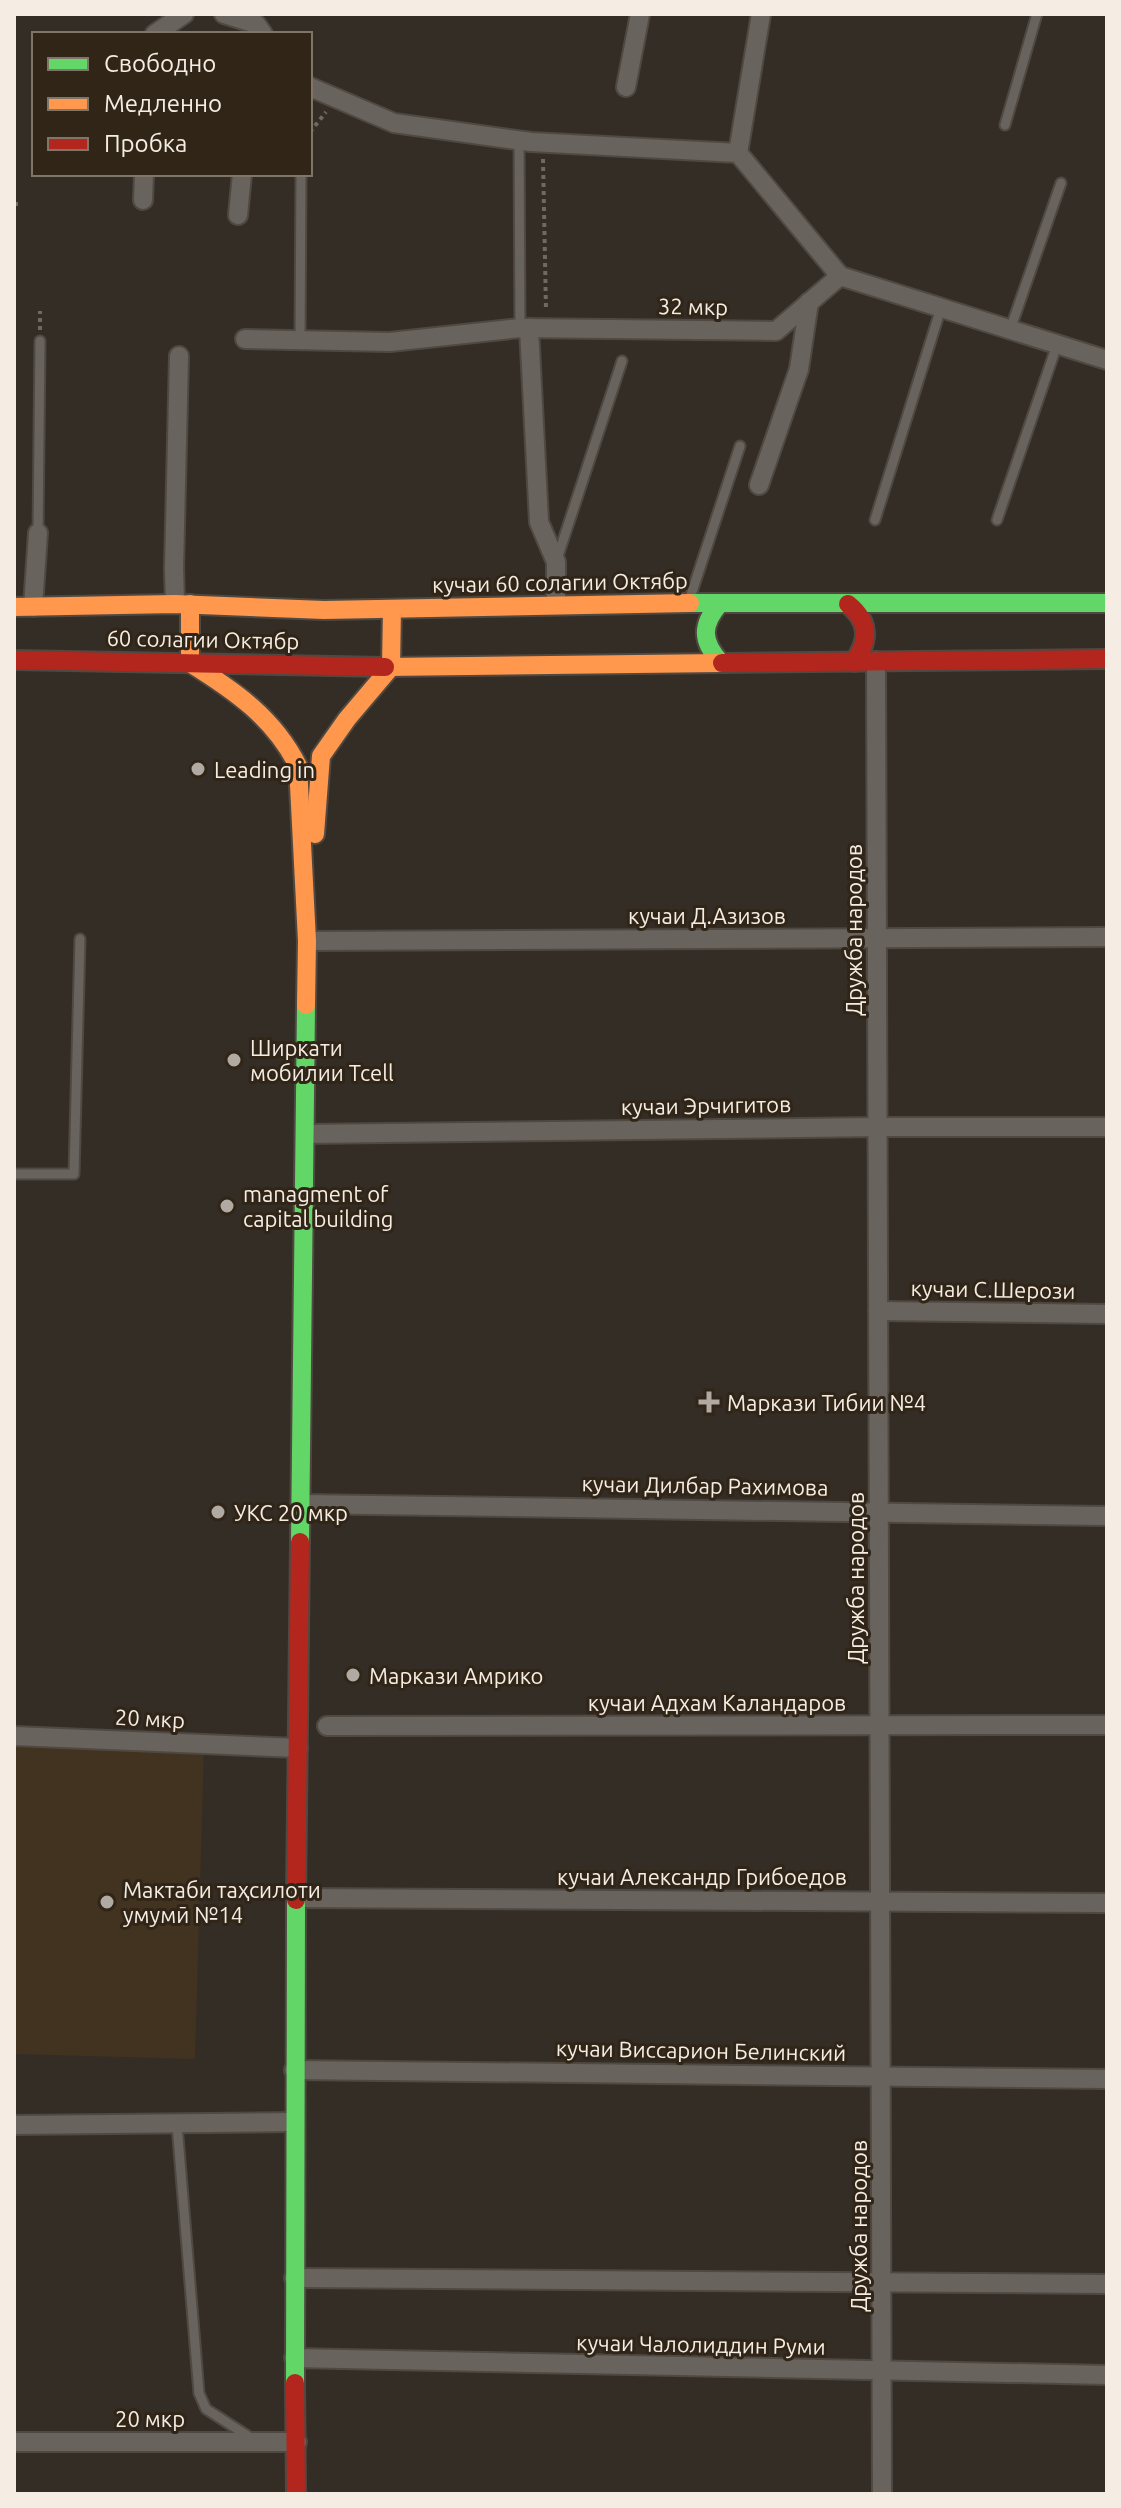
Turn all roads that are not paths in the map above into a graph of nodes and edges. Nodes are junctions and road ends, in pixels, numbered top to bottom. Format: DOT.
graph roads {
  1 [pos="184,14"];
  2 [pos="224,14"];
  3 [pos="640,14"];
  4 [pos="761,14"];
  5 [pos="1037,14"];
  6 [pos="258,26"];
  7 [pos="158,32"];
  8 [pos="626,87"];
  9 [pos="312,88"];
  10 [pos="1005,125"];
  11 [pos="519,141"];
  12 [pos="738,153"];
  13 [pos="144,176"];
  14 [pos="242,176"];
  15 [pos="301,176"];
  16 [pos="1061,183"];
  17 [pos="143,200"];
  18 [pos="238,215"];
  19 [pos="840,276"];
  20 [pos="809,302"];
  21 [pos="941,308"];
  22 [pos="532,328"];
  23 [pos="1010,330"];
  24 [pos="245,339"];
  25 [pos="300,340"];
  26 [pos="40,341"];
  27 [pos="1057,345"];
  28 [pos="179,356"];
  29 [pos="1107,360"];
  30 [pos="622,361"];
  31 [pos="740,446"];
  32 [pos="759,485"];
  33 [pos="875,520"];
  34 [pos="997,520"];
  35 [pos="38,533"];
  36 [pos="556,562"];
  37 [pos="689,603"];
  38 [pos="720,603"];
  39 [pos="1107,603"];
  40 [pos="183,604"];
  41 [pos="848,604"];
  42 [pos="556,605"];
  43 [pos="14,607"];
  44 [pos="33,607"];
  45 [pos="392,609"];
  46 [pos="1107,659"];
  47 [pos="14,660"];
  48 [pos="876,661"];
  49 [pos="854,662"];
  50 [pos="190,663"];
  51 [pos="721,663"];
  52 [pos="391,667"];
  53 [pos="1107,937"];
  54 [pos="877,938"];
  55 [pos="80,939"];
  56 [pos="307,941"];
  57 [pos="878,1127"];
  58 [pos="1107,1127"];
  59 [pos="305,1134"];
  60 [pos="14,1174"];
  61 [pos="878,1311"];
  62 [pos="1107,1314"];
  63 [pos="302,1504"];
  64 [pos="879,1512"];
  65 [pos="1107,1516"];
  66 [pos="1107,1725"];
  67 [pos="327,1726"];
  68 [pos="880,1726"];
  69 [pos="14,1736"];
  70 [pos="290,1748"];
  71 [pos="297,1898"];
  72 [pos="880,1902"];
  73 [pos="1107,1903"];
  74 [pos="294,2070"];
  75 [pos="881,2076"];
  76 [pos="1107,2079"];
  77 [pos="294,2122"];
  78 [pos="14,2125"];
  79 [pos="177,2125"];
  80 [pos="294,2278"];
  81 [pos="882,2282"];
  82 [pos="1107,2284"];
  83 [pos="294,2358"];
  84 [pos="882,2372"];
  85 [pos="1107,2375"];
  86 [pos="14,2442"];
  87 [pos="258,2442"];
  88 [pos="292,2442"];
  89 [pos="296,2494"];
  90 [pos="882,2494"];
  1 -- 7 [label="street"];
  2 -- 6 [label="street"];
  3 -- 8 [label="street"];
  4 -- 12 [label="street"];
  5 -- 10 [label="lane"];
  9 -- 11 [label="street"];
  11 -- 12 [label="street"];
  11 -- 22 [label="lane"];
  12 -- 19 [label="street"];
  13 -- 17 [label="street"];
  14 -- 18 [label="street"];
  15 -- 25 [label="lane"];
  16 -- 23 [label="lane"];
  19 -- 20 [label="street, 32 мкр"];
  19 -- 21 [label="street"];
  20 -- 22 [label="street, 32 мкр"];
  20 -- 32 [label="street"];
  21 -- 23 [label="street"];
  21 -- 33 [label="lane"];
  22 -- 25 [label="street, 32 мкр"];
  22 -- 36 [label="street"];
  23 -- 27 [label="street"];
  24 -- 25 [label="street, 32 мкр"];
  26 -- 35 [label="lane"];
  27 -- 29 [label="street"];
  27 -- 34 [label="lane"];
  28 -- 40 [label="street"];
  30 -- 36 [label="lane"];
  31 -- 37 [label="lane"];
  35 -- 44 [label="street"];
  36 -- 42 [label="street"];
  37 -- 38 [label="main road, кучаи 60 солагии Октябр"];
  37 -- 42 [label="main road, кучаи 60 солагии Октябр"];
  38 -- 41 [label="main road, кучаи 60 солагии Октябр"];
  38 -- 51 [label="main road"];
  39 -- 41 [label="main road, кучаи 60 солагии Октябр"];
  40 -- 44 [label="main road, кучаи 60 солагии Октябр"];
  40 -- 45 [label="main road, кучаи 60 солагии Октябр"];
  40 -- 50 [label="main road"];
  41 -- 49 [label="main road"];
  42 -- 45 [label="main road, кучаи 60 солагии Октябр"];
  43 -- 44 [label="main road, кучаи 60 солагии Октябр"];
  45 -- 52 [label="main road"];
  46 -- 48 [label="main road"];
  47 -- 50 [label="main road, 60 солагии Октябр"];
  48 -- 49 [label="main road"];
  48 -- 54 [label="street, Дружба народов"];
  49 -- 51 [label="main road"];
  50 -- 52 [label="main road, 60 солагии Октябр"];
  50 -- 56 [label="main road"];
  51 -- 52 [label="main road"];
  52 -- 56 [label="main road"];
  53 -- 54 [label="street, кучаи Д.Азизов"];
  54 -- 56 [label="street, кучаи Д.Азизов"];
  54 -- 57 [label="street, Дружба народов"];
  55 -- 60 [label="lane"];
  56 -- 59 [label="main road"];
  57 -- 58 [label="street, кучаи Эрчигитов"];
  57 -- 59 [label="street, кучаи Эрчигитов"];
  57 -- 61 [label="street, Дружба народов"];
  59 -- 63 [label="main road"];
  61 -- 62 [label="street, кучаи С.Шерози"];
  61 -- 64 [label="street, Дружба народов"];
  63 -- 64 [label="street, кучаи Дилбар Рахимова"];
  63 -- 70 [label="main road"];
  64 -- 65 [label="street, кучаи Дилбар Рахимова"];
  64 -- 68 [label="street, Дружба народов"];
  66 -- 68 [label="street, кучаи Адхам Каландаров"];
  67 -- 68 [label="street, кучаи Адхам Каландаров"];
  68 -- 72 [label="street, Дружба народов"];
  69 -- 70 [label="street, 20 мкр"];
  70 -- 71 [label="main road"];
  71 -- 72 [label="street, кучаи Александр Грибоедов"];
  71 -- 74 [label="main road"];
  72 -- 73 [label="street, кучаи Александр Грибоедов"];
  72 -- 75 [label="street, Дружба народов"];
  74 -- 75 [label="street, кучаи Виссарион Белинский"];
  74 -- 77 [label="main road"];
  75 -- 76 [label="street, кучаи Виссарион Белинский"];
  75 -- 81 [label="street, Дружба народов"];
  77 -- 79 [label="street"];
  77 -- 80 [label="main road"];
  78 -- 79 [label="street"];
  79 -- 87 [label="lane"];
  80 -- 81 [label="street"];
  80 -- 83 [label="main road"];
  81 -- 82 [label="street"];
  81 -- 84 [label="street, Дружба народов"];
  83 -- 84 [label="street, кучаи Чалолиддин Руми"];
  83 -- 88 [label="main road"];
  84 -- 85 [label="street, кучаи Чалолиддин Руми"];
  84 -- 90 [label="street, Дружба народов"];
  86 -- 87 [label="street, 20 мкр"];
  87 -- 88 [label="street, 20 мкр"];
  88 -- 89 [label="main road"];
}
